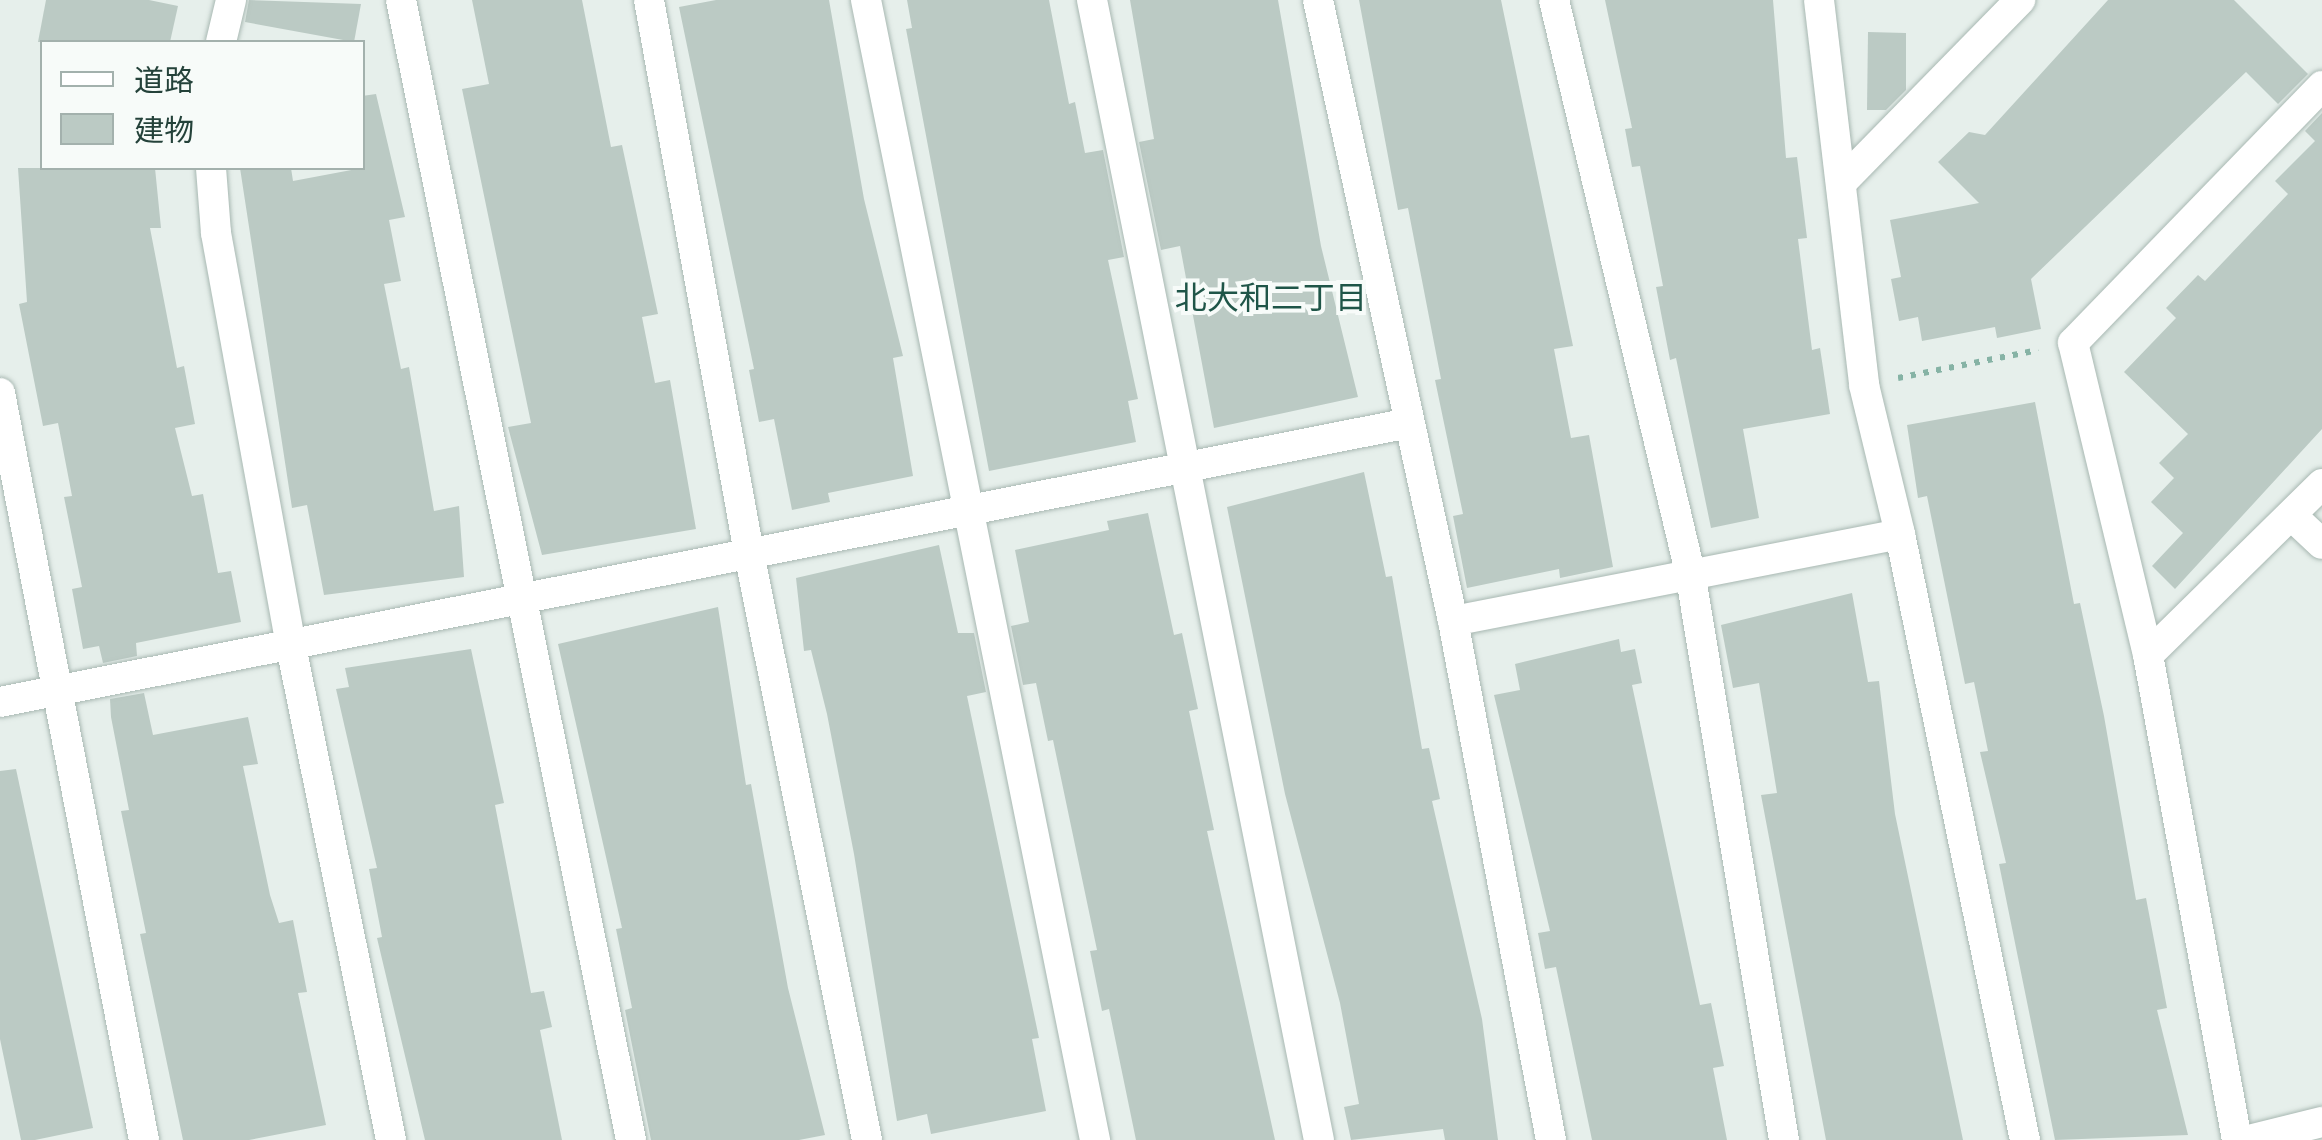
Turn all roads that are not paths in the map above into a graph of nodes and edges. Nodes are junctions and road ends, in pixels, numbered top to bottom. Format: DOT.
graph roads {
  1 [pos="231,0"];
  2 [pos="401,0"];
  3 [pos="649,0"];
  4 [pos="866,0"];
  5 [pos="1092,0"];
  6 [pos="1318,0"];
  7 [pos="1554,0"];
  8 [pos="1819,0"];
  9 [pos="2020,0"];
  10 [pos="221,40"];
  11 [pos="2322,86"];
  12 [pos="211,170"];
  13 [pos="1842,182"];
  14 [pos="0,393"];
  15 [pos="1409,422"];
  16 [pos="1187,466"];
  17 [pos="2322,484"];
  18 [pos="966,510"];
  19 [pos="2291,515"];
  20 [pos="1900,534"];
  21 [pos="2322,544"];
  22 [pos="749,553"];
  23 [pos="1690,572"];
  24 [pos="517,598"];
  25 [pos="1453,621"];
  26 [pos="290,641"];
  27 [pos="2148,655"];
  28 [pos="55,691"];
  29 [pos="0,702"];
  30 [pos="2322,1122"];
  31 [pos="144,1140"];
  32 [pos="392,1140"];
  33 [pos="631,1140"];
  34 [pos="868,1140"];
  35 [pos="1095,1140"];
  36 [pos="1319,1140"];
  37 [pos="1551,1140"];
  38 [pos="1784,1140"];
  39 [pos="2025,1140"];
  40 [pos="2237,1140"];
  41 [pos="2250,1140"];
  1 -- 10 [label="street"];
  2 -- 24 [label="street"];
  3 -- 22 [label="street"];
  4 -- 18 [label="street"];
  5 -- 16 [label="street"];
  6 -- 15 [label="street"];
  7 -- 23 [label="street"];
  8 -- 13 [label="street"];
  9 -- 13 [label="street"];
  11 -- 27 [label="street"];
  12 -- 26 [label="street"];
  13 -- 20 [label="street"];
  14 -- 28 [label="street"];
  15 -- 16 [label="street"];
  15 -- 25 [label="street"];
  16 -- 18 [label="street"];
  16 -- 36 [label="street"];
  17 -- 19 [label="street"];
  18 -- 22 [label="street"];
  18 -- 35 [label="street"];
  19 -- 21 [label="street"];
  19 -- 27 [label="street"];
  20 -- 23 [label="street"];
  20 -- 39 [label="street"];
  22 -- 24 [label="street"];
  22 -- 34 [label="street"];
  23 -- 25 [label="street"];
  23 -- 38 [label="street"];
  24 -- 26 [label="street"];
  24 -- 33 [label="street"];
  25 -- 37 [label="street"];
  26 -- 28 [label="street"];
  26 -- 32 [label="street"];
  27 -- 40 [label="street"];
  28 -- 29 [label="street"];
  28 -- 31 [label="street"];
  30 -- 41 [label="street"];
}
